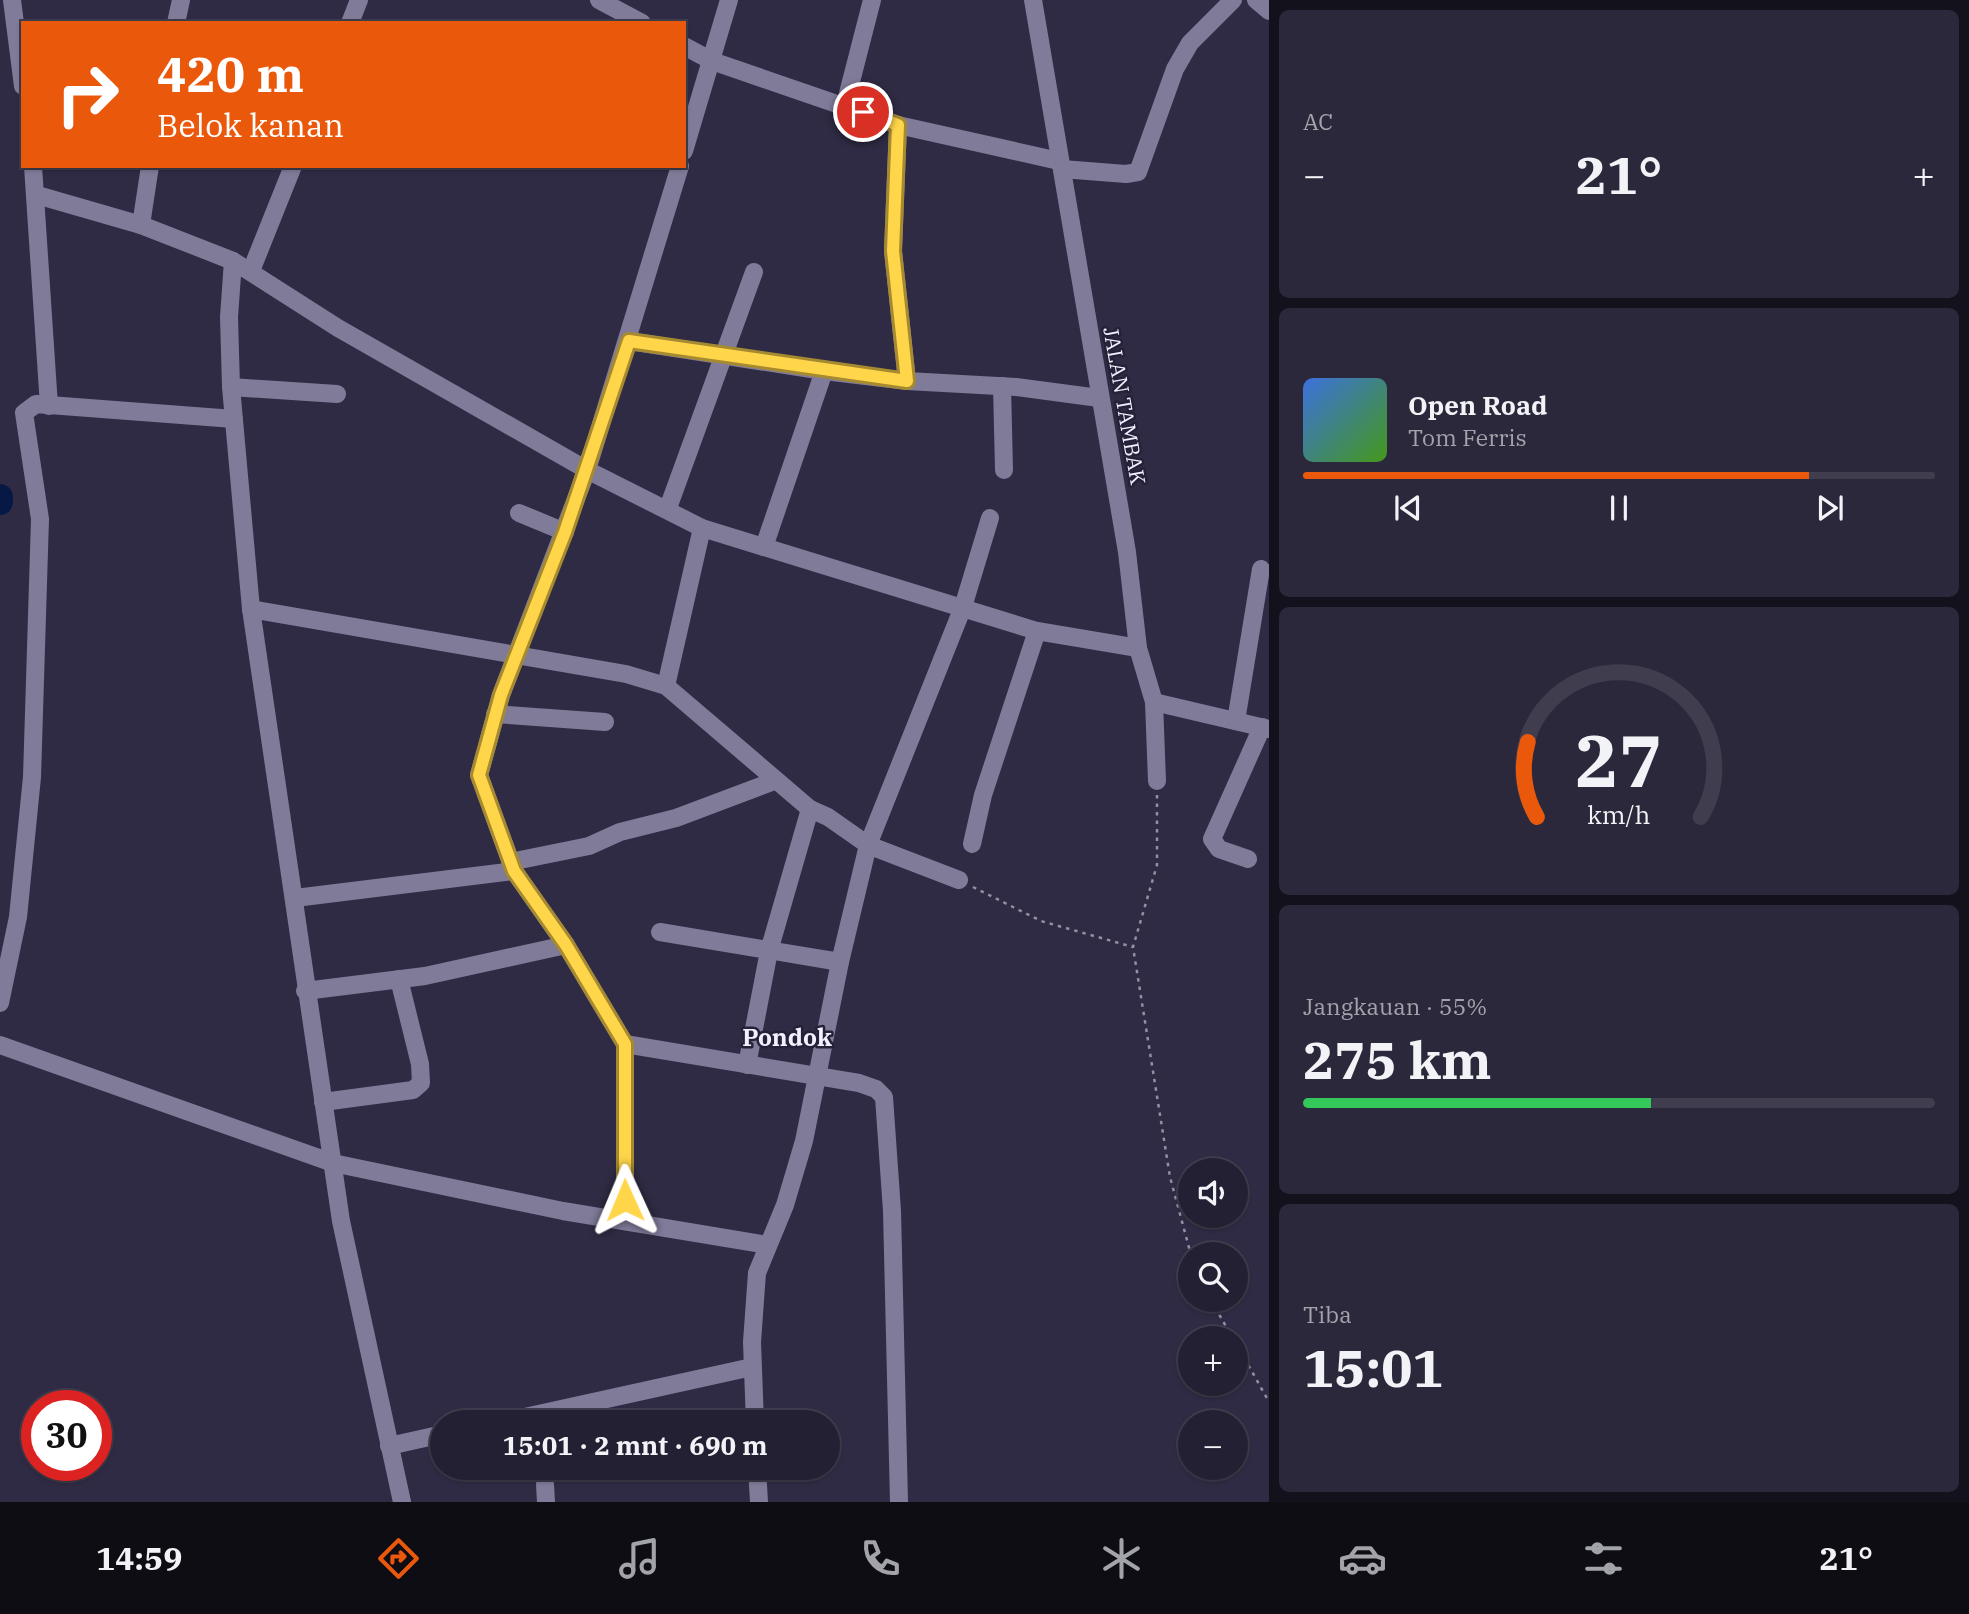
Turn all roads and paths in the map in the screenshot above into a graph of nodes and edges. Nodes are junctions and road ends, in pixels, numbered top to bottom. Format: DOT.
graph roads {
  1 [pos="12,0"];
  2 [pos="181,0"];
  3 [pos="359,0"];
  4 [pos="599,0"];
  5 [pos="729,0"];
  6 [pos="872,0"];
  7 [pos="1033,0"];
  8 [pos="1233,0"];
  9 [pos="1256,0"];
  10 [pos="1269,11"];
  11 [pos="176,21"];
  12 [pos="351,21"];
  13 [pos="638,21"];
  14 [pos="686,47"];
  15 [pos="712,61"];
  16 [pos="21,70"];
  17 [pos="845,105"];
  18 [pos="898,125"];
  19 [pos="686,145"];
  20 [pos="1060,165"];
  21 [pos="33,168"];
  22 [pos="150,168"];
  23 [pos="292,168"];
  24 [pos="679,168"];
  25 [pos="37,195"];
  26 [pos="141,225"];
  27 [pos="233,261"];
  28 [pos="251,271"];
  29 [pos="754,272"];
  30 [pos="629,341"];
  31 [pos="725,357"];
  32 [pos="824,371"];
  33 [pos="907,381"];
  34 [pos="1002,386"];
  35 [pos="231,387"];
  36 [pos="337,394"];
  37 [pos="1099,398"];
  38 [pos="48,406"];
  39 [pos="234,419"];
  40 [pos="587,470"];
  41 [pos="1004,470"];
  42 [pos="668,508"];
  43 [pos="519,513"];
  44 [pos="990,518"];
  45 [pos="702,528"];
  46 [pos="565,532"];
  47 [pos="764,547"];
  48 [pos="1261,569"];
  49 [pos="963,607"];
  50 [pos="251,609"];
  51 [pos="1037,631"];
  52 [pos="1138,648"];
  53 [pos="516,654"];
  54 [pos="666,686"];
  55 [pos="1154,702"];
  56 [pos="495,714"];
  57 [pos="1236,721"];
  58 [pos="605,722"];
  59 [pos="1266,728"];
  60 [pos="774,781"];
  61 [pos="1157,781"];
  62 [pos="810,809"];
  63 [pos="972,844"];
  64 [pos="868,845"];
  65 [pos="1248,859"];
  66 [pos="507,870"];
  67 [pos="959,880"];
  68 [pos="295,898"];
  69 [pos="660,932"];
  70 [pos="559,947"];
  71 [pos="1133,947"];
  72 [pos="769,951"];
  73 [pos="840,962"];
  74 [pos="399,979"];
  75 [pos="305,991"];
  76 [pos="0,1003"];
  77 [pos="625,1044"];
  78 [pos="0,1045"];
  79 [pos="747,1065"];
  80 [pos="819,1077"];
  81 [pos="323,1102"];
  82 [pos="333,1163"];
  83 [pos="625,1221"];
  84 [pos="1188,1242"];
  85 [pos="768,1245"];
  86 [pos="1248,1364"];
  87 [pos="752,1367"];
  88 [pos="1269,1402"];
  89 [pos="557,1410"];
  90 [pos="754,1410"];
  91 [pos="430,1437"];
  92 [pos="389,1446"];
  93 [pos="757,1480"];
  94 [pos="402,1502"];
  95 [pos="758,1502"];
  96 [pos="899,1502"];
  1 -- 16 [label="street"];
  2 -- 11 [label="street"];
  3 -- 12 [label="street"];
  4 -- 13 [label="street"];
  5 -- 15 [label="street"];
  6 -- 17 [label="street"];
  7 -- 20 [label="street, JALAN TAMBAK"];
  8 -- 20 [label="street"];
  9 -- 10 [label="street"];
  14 -- 15 [label="street"];
  15 -- 17 [label="street"];
  15 -- 19 [label="street"];
  17 -- 18 [label="street"];
  18 -- 20 [label="street"];
  18 -- 33 [label="street"];
  20 -- 37 [label="street, JALAN TAMBAK"];
  21 -- 25 [label="street"];
  22 -- 26 [label="street"];
  23 -- 28 [label="street"];
  24 -- 30 [label="street"];
  25 -- 26 [label="street"];
  25 -- 38 [label="street"];
  26 -- 27 [label="street"];
  27 -- 28 [label="street"];
  27 -- 35 [label="street"];
  28 -- 40 [label="street"];
  29 -- 31 [label="street"];
  30 -- 31 [label="street"];
  30 -- 40 [label="street"];
  31 -- 32 [label="street"];
  31 -- 42 [label="street"];
  32 -- 33 [label="street"];
  32 -- 47 [label="street"];
  33 -- 34 [label="street"];
  34 -- 37 [label="street"];
  34 -- 41 [label="street"];
  35 -- 36 [label="street"];
  35 -- 39 [label="street"];
  37 -- 52 [label="street, JALAN TAMBAK"];
  38 -- 39 [label="street"];
  38 -- 76 [label="street"];
  39 -- 50 [label="street"];
  40 -- 42 [label="street"];
  40 -- 46 [label="street"];
  42 -- 45 [label="street"];
  43 -- 46 [label="street"];
  44 -- 49 [label="street"];
  45 -- 47 [label="street"];
  45 -- 54 [label="street"];
  46 -- 53 [label="street"];
  47 -- 49 [label="street"];
  48 -- 57 [label="street"];
  49 -- 51 [label="street"];
  49 -- 64 [label="street"];
  50 -- 53 [label="street"];
  50 -- 68 [label="street"];
  51 -- 52 [label="street"];
  51 -- 63 [label="street"];
  52 -- 55 [label="street, JALAN TAMBAK"];
  53 -- 54 [label="street"];
  53 -- 56 [label="street"];
  54 -- 60 [label="street"];
  55 -- 57 [label="street"];
  55 -- 61 [label="street, JALAN TAMBAK"];
  56 -- 58 [label="street"];
  56 -- 66 [label="street"];
  57 -- 59 [label="street"];
  59 -- 65 [label="street"];
  60 -- 62 [label="street"];
  60 -- 66 [label="street"];
  61 -- 71 [label="path"];
  62 -- 64 [label="street"];
  62 -- 72 [label="street"];
  64 -- 67 [label="street"];
  64 -- 73 [label="street"];
  66 -- 68 [label="street"];
  66 -- 70 [label="street"];
  67 -- 71 [label="path"];
  68 -- 75 [label="street"];
  69 -- 72 [label="street"];
  70 -- 74 [label="street"];
  70 -- 77 [label="street"];
  71 -- 84 [label="path"];
  72 -- 73 [label="street"];
  72 -- 79 [label="street"];
  73 -- 80 [label="street"];
  74 -- 75 [label="street"];
  74 -- 81 [label="street"];
  75 -- 81 [label="street"];
  77 -- 79 [label="street"];
  77 -- 83 [label="street"];
  78 -- 82 [label="street"];
  79 -- 80 [label="street"];
  80 -- 85 [label="street"];
  80 -- 96 [label="street"];
  81 -- 82 [label="street"];
  82 -- 83 [label="street"];
  82 -- 92 [label="street"];
  83 -- 85 [label="street"];
  85 -- 87 [label="street"];
  86 -- 88 [label="path"];
  87 -- 89 [label="street"];
  87 -- 90 [label="street"];
  91 -- 92 [label="street"];
  92 -- 94 [label="street"];
  93 -- 95 [label="street"];
}
